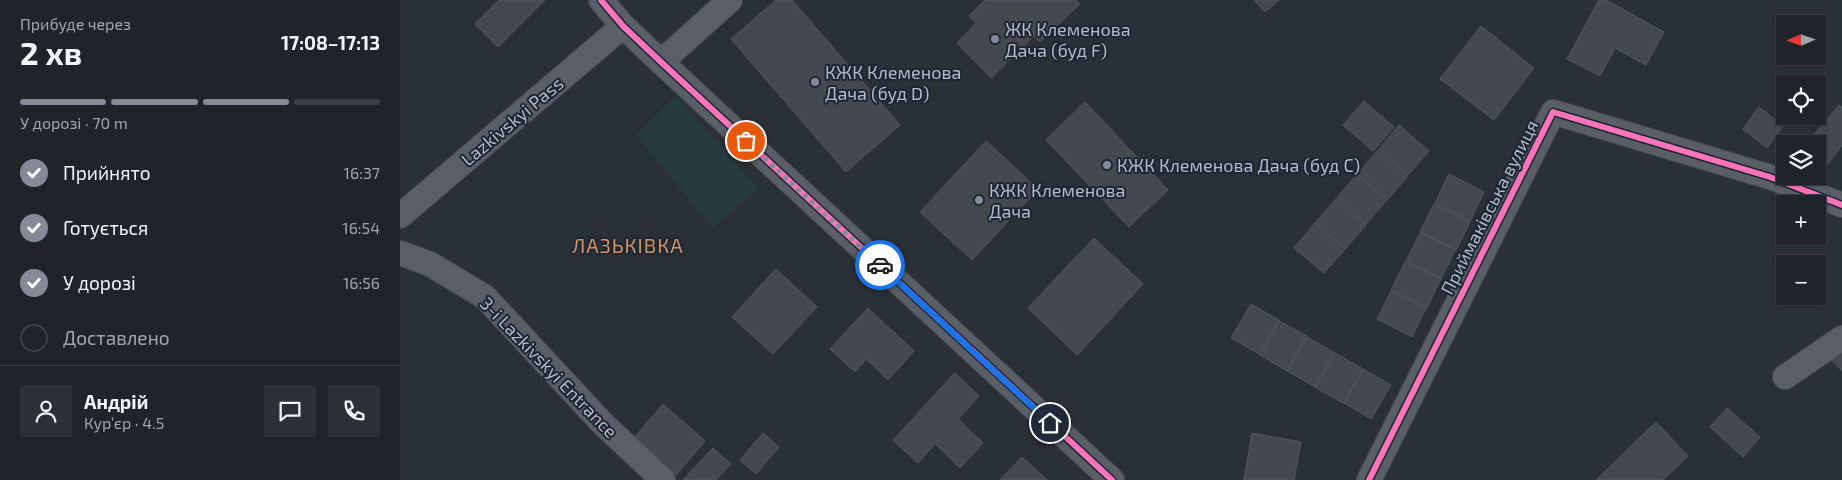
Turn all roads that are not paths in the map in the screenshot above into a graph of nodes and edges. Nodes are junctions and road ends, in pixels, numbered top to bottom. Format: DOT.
graph roads {
  1 [pos="601,0"];
  2 [pos="730,0"];
  3 [pos="624,26"];
  4 [pos="661,62"];
  5 [pos="1842,205"];
  6 [pos="400,216"];
  7 [pos="400,253"];
  8 [pos="1842,338"];
  9 [pos="1785,378"];
  10 [pos="663,480"];
  11 [pos="1112,480"];
  12 [pos="1369,480"];
  1 -- 3 [label="street"];
  2 -- 4 [label="street"];
  3 -- 4 [label="street"];
  3 -- 6 [label="street, Lazkivskyi Pass"];
  4 -- 11 [label="street"];
  5 -- 12 [label="street, Приймаківська вулиця"];
  7 -- 10 [label="street, 3-i Lazkivskyi Entrance"];
  8 -- 9 [label="street"];
}
